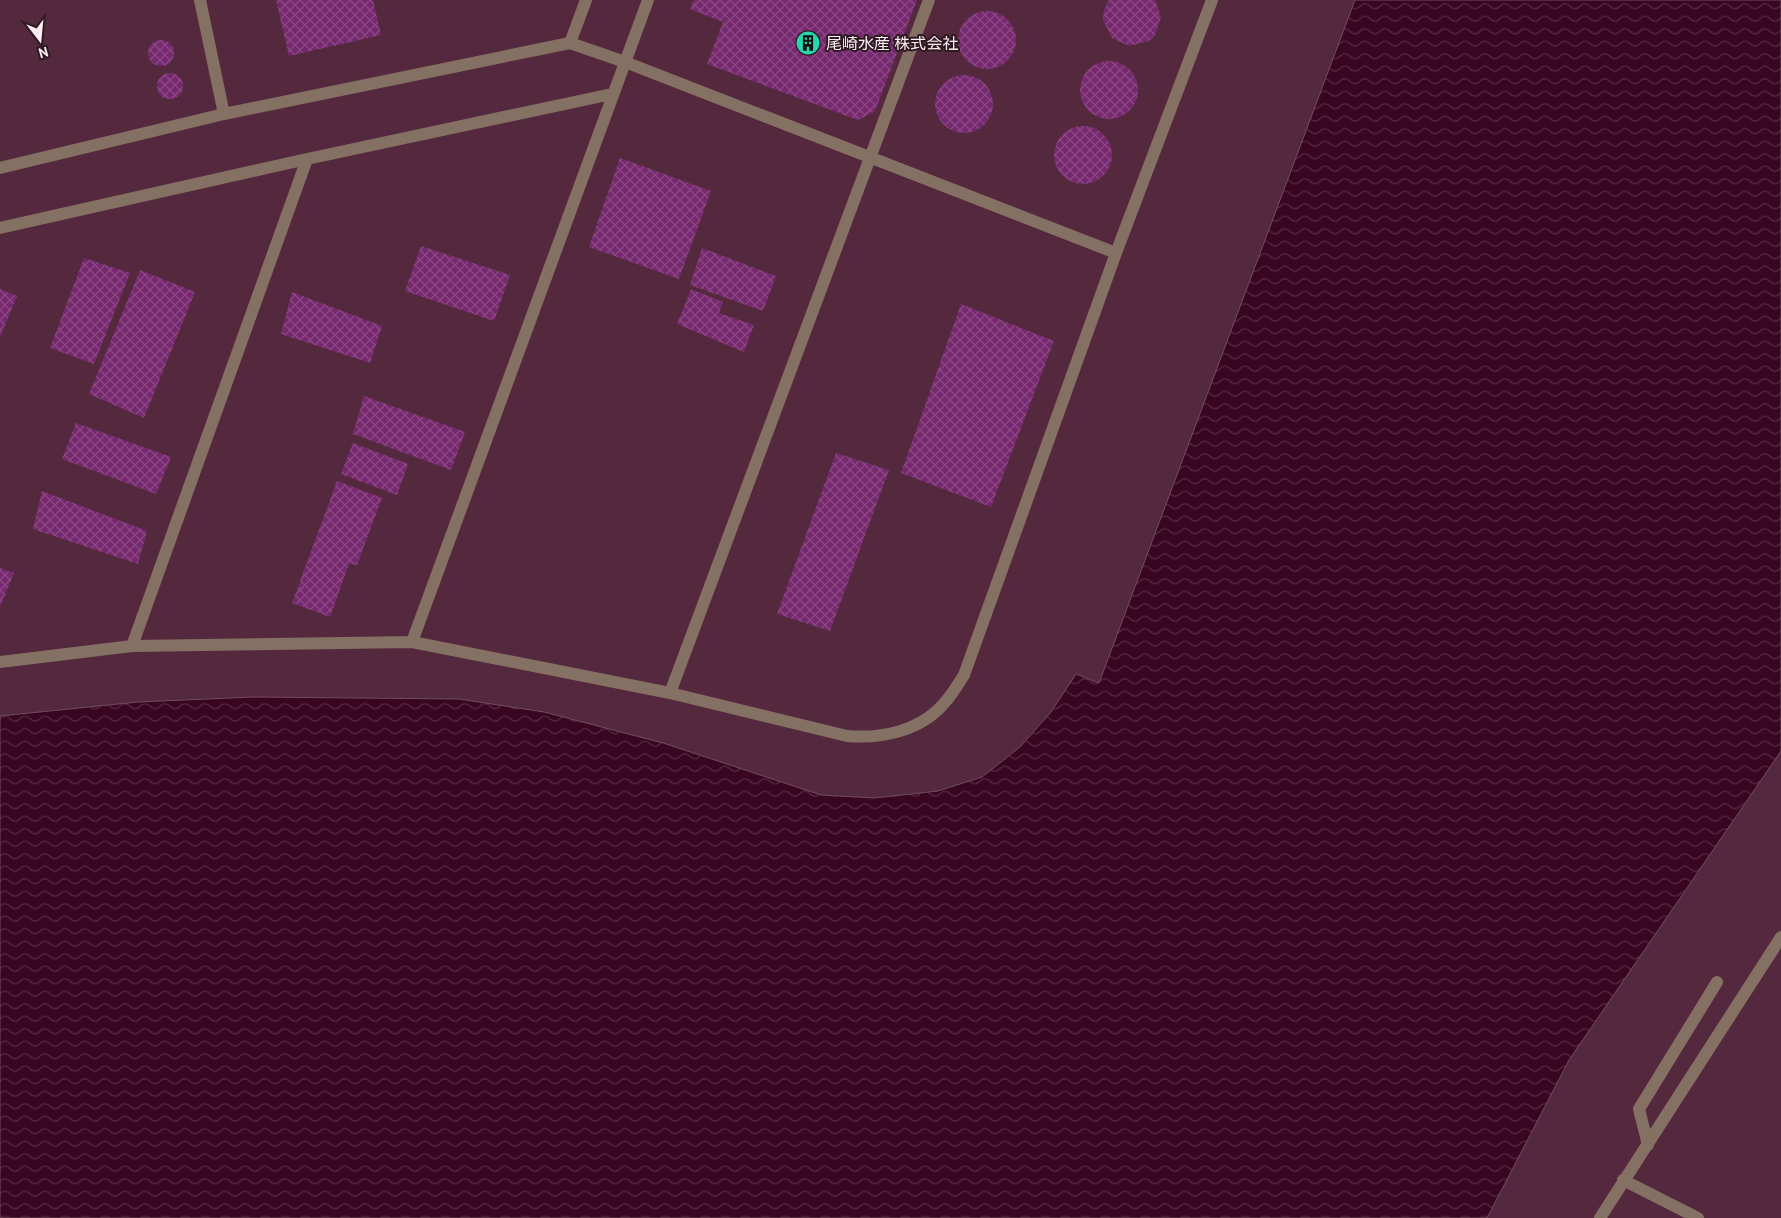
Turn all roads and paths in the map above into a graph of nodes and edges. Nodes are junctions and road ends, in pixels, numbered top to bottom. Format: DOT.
graph roads {
  1 [pos="200,0"];
  2 [pos="586,0"];
  3 [pos="648,0"];
  4 [pos="929,0"];
  5 [pos="1212,0"];
  6 [pos="570,43"];
  7 [pos="625,62"];
  8 [pos="612,94"];
  9 [pos="224,114"];
  10 [pos="871,157"];
  11 [pos="307,159"];
  12 [pos="0,168"];
  13 [pos="0,228"];
  14 [pos="1116,253"];
  15 [pos="412,642"];
  16 [pos="132,646"];
  17 [pos="0,662"];
  18 [pos="670,693"];
  19 [pos="1781,937"];
  20 [pos="1717,982"];
  21 [pos="1648,1145"];
  22 [pos="1622,1180"];
  23 [pos="1600,1218"];
  24 [pos="1698,1218"];
  1 -- 9 [label="street"];
  2 -- 6 [label="street"];
  3 -- 7 [label="street"];
  4 -- 10 [label="street"];
  5 -- 14 [label="street"];
  6 -- 7 [label="street"];
  6 -- 9 [label="street"];
  7 -- 8 [label="street"];
  7 -- 10 [label="street"];
  8 -- 11 [label="street"];
  8 -- 15 [label="street"];
  9 -- 12 [label="street"];
  10 -- 14 [label="street"];
  10 -- 18 [label="street"];
  11 -- 13 [label="street"];
  11 -- 16 [label="street"];
  14 -- 18 [label="street"];
  15 -- 16 [label="street"];
  15 -- 18 [label="street"];
  16 -- 17 [label="street"];
  19 -- 21 [label="street"];
  20 -- 21 [label="street"];
  21 -- 22 [label="street"];
  22 -- 23 [label="street"];
  22 -- 24 [label="street"];
}
